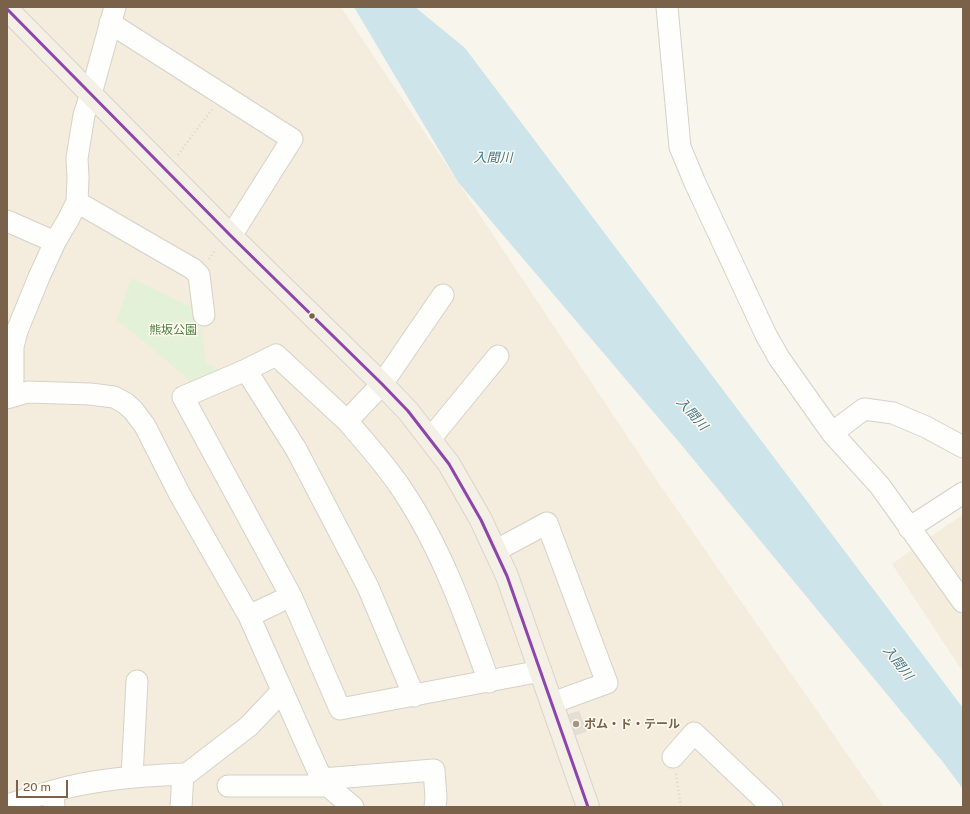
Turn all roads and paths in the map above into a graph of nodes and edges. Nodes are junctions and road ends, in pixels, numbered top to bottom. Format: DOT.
graph roads {
  1 [pos="667,7"];
  2 [pos="7,9"];
  3 [pos="112,15"];
  4 [pos="91,94"];
  5 [pos="223,94"];
  6 [pos="166,170"];
  7 [pos="77,202"];
  8 [pos="7,221"];
  9 [pos="229,234"];
  10 [pos="55,242"];
  11 [pos="199,275"];
  12 [pos="443,295"];
  13 [pos="204,315"];
  14 [pos="498,356"];
  15 [pos="246,370"];
  16 [pos="382,384"];
  17 [pos="7,394"];
  18 [pos="7,398"];
  19 [pos="347,421"];
  20 [pos="832,433"];
  21 [pos="430,439"];
  22 [pos="963,447"];
  23 [pos="963,493"];
  24 [pos="909,528"];
  25 [pos="495,551"];
  26 [pos="291,596"];
  27 [pos="963,602"];
  28 [pos="249,616"];
  29 [pos="540,671"];
  30 [pos="137,681"];
  31 [pos="490,682"];
  32 [pos="282,690"];
  33 [pos="414,696"];
  34 [pos="552,702"];
  35 [pos="673,757"];
  36 [pos="183,774"];
  37 [pos="132,776"];
  38 [pos="325,783"];
  39 [pos="228,786"];
  40 [pos="54,799"];
  41 [pos="7,806"];
  42 [pos="181,807"];
  43 [pos="353,807"];
  44 [pos="435,807"];
  45 [pos="588,807"];
  46 [pos="681,807"];
  47 [pos="772,807"];
  1 -- 20 [label="street"];
  2 -- 4 [label="main road"];
  3 -- 4 [label="street"];
  3 -- 5 [label="street"];
  4 -- 6 [label="main road"];
  4 -- 7 [label="street"];
  5 -- 6 [label="path"];
  5 -- 9 [label="street"];
  6 -- 9 [label="main road"];
  7 -- 10 [label="street"];
  7 -- 11 [label="street"];
  8 -- 10 [label="street"];
  9 -- 11 [label="path"];
  9 -- 16 [label="main road"];
  10 -- 17 [label="street"];
  11 -- 13 [label="street"];
  12 -- 16 [label="street"];
  14 -- 21 [label="street"];
  15 -- 19 [label="street"];
  15 -- 26 [label="street"];
  15 -- 33 [label="street"];
  16 -- 19 [label="street"];
  16 -- 21 [label="main road"];
  18 -- 28 [label="street"];
  19 -- 31 [label="street"];
  20 -- 22 [label="street"];
  20 -- 24 [label="street"];
  21 -- 25 [label="main road"];
  23 -- 24 [label="street"];
  24 -- 27 [label="street"];
  25 -- 29 [label="main road"];
  25 -- 34 [label="street"];
  26 -- 28 [label="street"];
  26 -- 33 [label="street"];
  28 -- 32 [label="street"];
  29 -- 31 [label="street"];
  29 -- 34 [label="main road"];
  30 -- 37 [label="street"];
  31 -- 33 [label="street"];
  32 -- 36 [label="street"];
  32 -- 38 [label="street"];
  34 -- 45 [label="main road"];
  35 -- 46 [label="path"];
  35 -- 47 [label="street"];
  36 -- 37 [label="street"];
  36 -- 42 [label="street"];
  37 -- 40 [label="street"];
  38 -- 39 [label="street"];
  38 -- 43 [label="street"];
  38 -- 44 [label="street"];
  40 -- 41 [label="street"];
}
